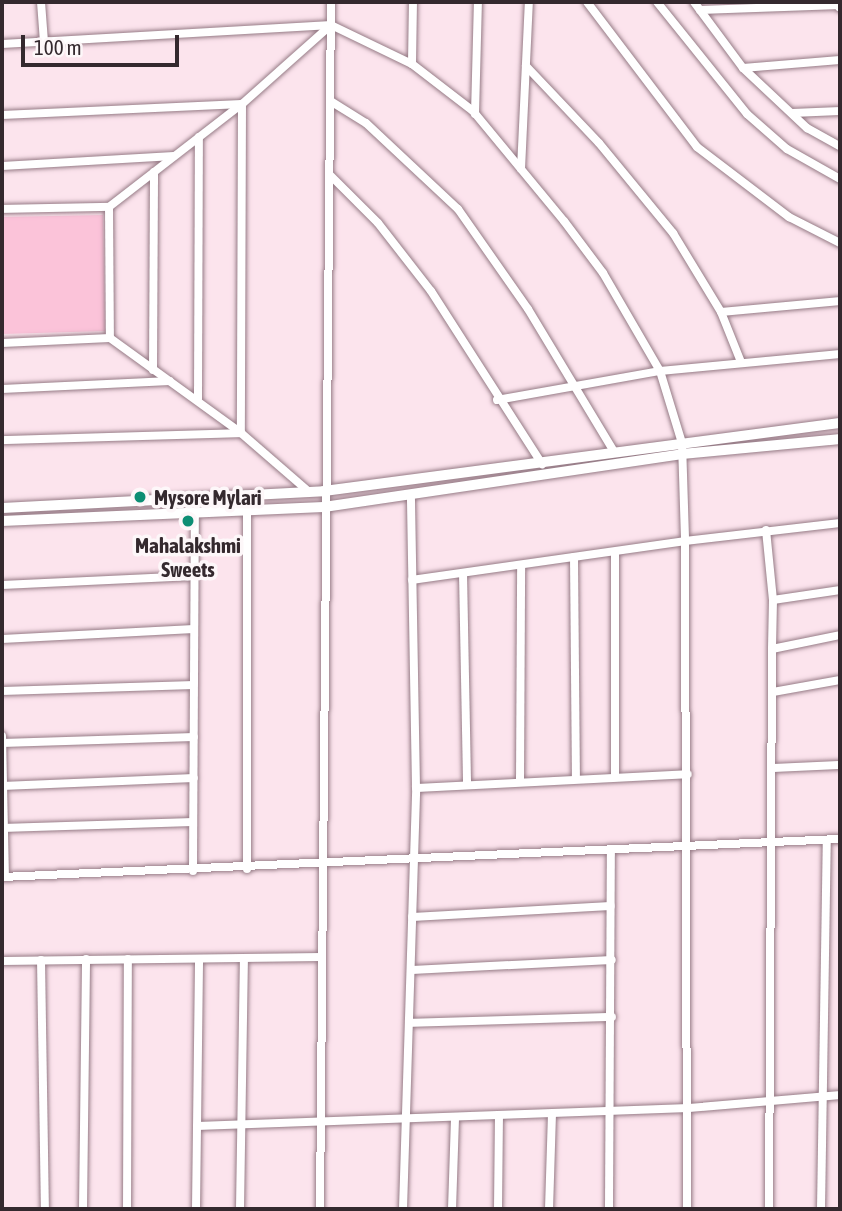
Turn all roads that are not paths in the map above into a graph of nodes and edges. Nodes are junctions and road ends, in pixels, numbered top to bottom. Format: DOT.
graph roads {
  1 [pos="41,2"];
  2 [pos="331,2"];
  3 [pos="414,2"];
  4 [pos="478,2"];
  5 [pos="529,2"];
  6 [pos="587,2"];
  7 [pos="657,2"];
  8 [pos="694,2"];
  9 [pos="839,5"];
  10 [pos="700,10"];
  11 [pos="331,25"];
  12 [pos="44,42"];
  13 [pos="2,44"];
  14 [pos="840,60"];
  15 [pos="412,64"];
  16 [pos="526,66"];
  17 [pos="743,68"];
  18 [pos="332,102"];
  19 [pos="242,104"];
  20 [pos="840,111"];
  21 [pos="792,113"];
  22 [pos="2,115"];
  23 [pos="475,115"];
  24 [pos="199,137"];
  25 [pos="840,146"];
  26 [pos="175,156"];
  27 [pos="2,166"];
  28 [pos="521,169"];
  29 [pos="154,172"];
  30 [pos="331,176"];
  31 [pos="840,179"];
  32 [pos="109,206"];
  33 [pos="2,209"];
  34 [pos="840,243"];
  35 [pos="840,301"];
  36 [pos="721,312"];
  37 [pos="110,338"];
  38 [pos="2,344"];
  39 [pos="840,354"];
  40 [pos="741,362"];
  41 [pos="152,370"];
  42 [pos="660,371"];
  43 [pos="170,381"];
  44 [pos="575,386"];
  45 [pos="2,389"];
  46 [pos="198,399"];
  47 [pos="497,400"];
  48 [pos="840,423"];
  49 [pos="241,433"];
  50 [pos="840,439"];
  51 [pos="2,440"];
  52 [pos="682,448"];
  53 [pos="615,453"];
  54 [pos="542,464"];
  55 [pos="324,491"];
  56 [pos="309,492"];
  57 [pos="411,497"];
  58 [pos="324,506"];
  59 [pos="2,508"];
  60 [pos="247,511"];
  61 [pos="195,513"];
  62 [pos="2,520"];
  63 [pos="840,523"];
  64 [pos="766,530"];
  65 [pos="685,541"];
  66 [pos="615,552"];
  67 [pos="575,557"];
  68 [pos="521,565"];
  69 [pos="463,573"];
  70 [pos="194,576"];
  71 [pos="412,580"];
  72 [pos="2,585"];
  73 [pos="840,590"];
  74 [pos="773,600"];
  75 [pos="194,629"];
  76 [pos="840,635"];
  77 [pos="2,639"];
  78 [pos="772,649"];
  79 [pos="840,680"];
  80 [pos="194,685"];
  81 [pos="2,691"];
  82 [pos="773,692"];
  83 [pos="2,736"];
  84 [pos="194,737"];
  85 [pos="2,743"];
  86 [pos="840,765"];
  87 [pos="772,768"];
  88 [pos="688,774"];
  89 [pos="615,777"];
  90 [pos="194,778"];
  91 [pos="576,779"];
  92 [pos="520,782"];
  93 [pos="467,784"];
  94 [pos="3,786"];
  95 [pos="416,788"];
  96 [pos="193,822"];
  97 [pos="4,827"];
  98 [pos="840,839"];
  99 [pos="827,840"];
  100 [pos="772,843"];
  101 [pos="687,847"];
  102 [pos="611,852"];
  103 [pos="414,862"];
  104 [pos="325,866"];
  105 [pos="247,869"];
  106 [pos="193,871"];
  107 [pos="4,877"];
  108 [pos="611,906"];
  109 [pos="412,917"];
  110 [pos="322,957"];
  111 [pos="244,958"];
  112 [pos="86,959"];
  113 [pos="128,959"];
  114 [pos="199,959"];
  115 [pos="41,960"];
  116 [pos="612,960"];
  117 [pos="2,961"];
  118 [pos="412,970"];
  119 [pos="612,1017"];
  120 [pos="409,1023"];
  121 [pos="840,1095"];
  122 [pos="821,1096"];
  123 [pos="769,1099"];
  124 [pos="689,1108"];
  125 [pos="610,1111"];
  126 [pos="552,1114"];
  127 [pos="499,1116"];
  128 [pos="404,1118"];
  129 [pos="454,1118"];
  130 [pos="322,1120"];
  131 [pos="241,1125"];
  132 [pos="197,1126"];
  133 [pos="45,1209"];
  134 [pos="83,1209"];
  135 [pos="127,1209"];
  136 [pos="195,1209"];
  137 [pos="240,1209"];
  138 [pos="320,1209"];
  139 [pos="403,1209"];
  140 [pos="452,1209"];
  141 [pos="498,1209"];
  142 [pos="550,1209"];
  143 [pos="609,1209"];
  144 [pos="687,1209"];
  145 [pos="769,1209"];
  146 [pos="821,1209"];
  1 -- 12 [label="street"];
  2 -- 11 [label="street"];
  3 -- 15 [label="street"];
  4 -- 23 [label="street"];
  5 -- 16 [label="street"];
  6 -- 34 [label="street"];
  7 -- 31 [label="street"];
  8 -- 10 [label="street"];
  9 -- 10 [label="street"];
  10 -- 17 [label="street"];
  11 -- 12 [label="street"];
  11 -- 15 [label="street"];
  11 -- 18 [label="street"];
  11 -- 19 [label="street"];
  12 -- 13 [label="street"];
  14 -- 17 [label="street"];
  15 -- 23 [label="street"];
  16 -- 28 [label="street"];
  16 -- 36 [label="street"];
  17 -- 21 [label="street"];
  18 -- 30 [label="street"];
  18 -- 44 [label="street"];
  19 -- 22 [label="street"];
  19 -- 24 [label="street"];
  19 -- 49 [label="street"];
  20 -- 21 [label="street"];
  21 -- 25 [label="street"];
  23 -- 28 [label="street"];
  24 -- 26 [label="street"];
  24 -- 46 [label="street"];
  26 -- 27 [label="street"];
  26 -- 29 [label="street"];
  28 -- 42 [label="street"];
  29 -- 32 [label="street"];
  29 -- 41 [label="street"];
  30 -- 47 [label="street"];
  30 -- 55 [label="street"];
  32 -- 33 [label="street"];
  32 -- 37 [label="street"];
  35 -- 36 [label="street"];
  36 -- 40 [label="street"];
  37 -- 38 [label="street"];
  37 -- 41 [label="street"];
  39 -- 40 [label="street"];
  40 -- 42 [label="street"];
  41 -- 43 [label="street"];
  42 -- 44 [label="street"];
  42 -- 52 [label="street"];
  43 -- 45 [label="street"];
  43 -- 46 [label="street"];
  44 -- 47 [label="street"];
  44 -- 53 [label="street"];
  46 -- 49 [label="street"];
  47 -- 54 [label="street"];
  48 -- 52 [label="street"];
  49 -- 51 [label="street"];
  49 -- 56 [label="street"];
  50 -- 52 [label="street"];
  52 -- 53 [label="street"];
  52 -- 57 [label="street"];
  52 -- 65 [label="street"];
  53 -- 54 [label="street"];
  54 -- 55 [label="street"];
  55 -- 56 [label="street"];
  55 -- 58 [label="street"];
  56 -- 59 [label="street"];
  57 -- 58 [label="street"];
  57 -- 71 [label="street"];
  58 -- 60 [label="street"];
  58 -- 104 [label="street"];
  60 -- 61 [label="street"];
  60 -- 105 [label="street"];
  61 -- 62 [label="street"];
  61 -- 70 [label="street"];
  63 -- 64 [label="street"];
  64 -- 65 [label="street"];
  64 -- 74 [label="street"];
  65 -- 66 [label="street"];
  65 -- 88 [label="street"];
  66 -- 67 [label="street"];
  66 -- 89 [label="street"];
  67 -- 68 [label="street"];
  67 -- 91 [label="street"];
  68 -- 69 [label="street"];
  68 -- 92 [label="street"];
  69 -- 71 [label="street"];
  69 -- 93 [label="street"];
  70 -- 72 [label="street"];
  70 -- 75 [label="street"];
  71 -- 95 [label="street"];
  73 -- 74 [label="street"];
  74 -- 78 [label="street"];
  75 -- 77 [label="street"];
  75 -- 80 [label="street"];
  76 -- 78 [label="street"];
  78 -- 82 [label="street"];
  79 -- 82 [label="street"];
  80 -- 81 [label="street"];
  80 -- 84 [label="street"];
  82 -- 87 [label="street"];
  83 -- 85 [label="street"];
  84 -- 85 [label="street"];
  84 -- 90 [label="street"];
  85 -- 94 [label="street"];
  86 -- 87 [label="street"];
  87 -- 100 [label="street"];
  88 -- 89 [label="street"];
  88 -- 101 [label="street"];
  89 -- 91 [label="street"];
  90 -- 94 [label="street"];
  90 -- 96 [label="street"];
  91 -- 92 [label="street"];
  92 -- 93 [label="street"];
  93 -- 95 [label="street"];
  94 -- 97 [label="street"];
  95 -- 103 [label="street"];
  96 -- 97 [label="street"];
  96 -- 106 [label="street"];
  97 -- 107 [label="street"];
  98 -- 99 [label="street"];
  99 -- 100 [label="street"];
  99 -- 122 [label="street"];
  100 -- 101 [label="street"];
  100 -- 123 [label="street"];
  101 -- 102 [label="street"];
  101 -- 124 [label="street"];
  102 -- 103 [label="street"];
  102 -- 108 [label="street"];
  103 -- 104 [label="street"];
  103 -- 109 [label="street"];
  104 -- 105 [label="street"];
  104 -- 110 [label="street"];
  105 -- 106 [label="street"];
  106 -- 107 [label="street"];
  108 -- 109 [label="street"];
  108 -- 116 [label="street"];
  109 -- 118 [label="street"];
  110 -- 111 [label="street"];
  110 -- 130 [label="street"];
  111 -- 114 [label="street"];
  111 -- 131 [label="street"];
  112 -- 113 [label="street"];
  112 -- 115 [label="street"];
  112 -- 134 [label="street"];
  113 -- 114 [label="street"];
  113 -- 135 [label="street"];
  114 -- 132 [label="street"];
  115 -- 117 [label="street"];
  115 -- 133 [label="street"];
  116 -- 118 [label="street"];
  116 -- 119 [label="street"];
  118 -- 120 [label="street"];
  119 -- 120 [label="street"];
  119 -- 125 [label="street"];
  120 -- 128 [label="street"];
  121 -- 122 [label="street"];
  122 -- 123 [label="street"];
  122 -- 146 [label="street"];
  123 -- 124 [label="street"];
  123 -- 145 [label="street"];
  124 -- 125 [label="street"];
  124 -- 144 [label="street"];
  125 -- 126 [label="street"];
  125 -- 143 [label="street"];
  126 -- 127 [label="street"];
  126 -- 142 [label="street"];
  127 -- 129 [label="street"];
  127 -- 141 [label="street"];
  128 -- 129 [label="street"];
  128 -- 130 [label="street"];
  128 -- 139 [label="street"];
  129 -- 140 [label="street"];
  130 -- 131 [label="street"];
  130 -- 138 [label="street"];
  131 -- 132 [label="street"];
  131 -- 137 [label="street"];
  132 -- 136 [label="street"];
}
